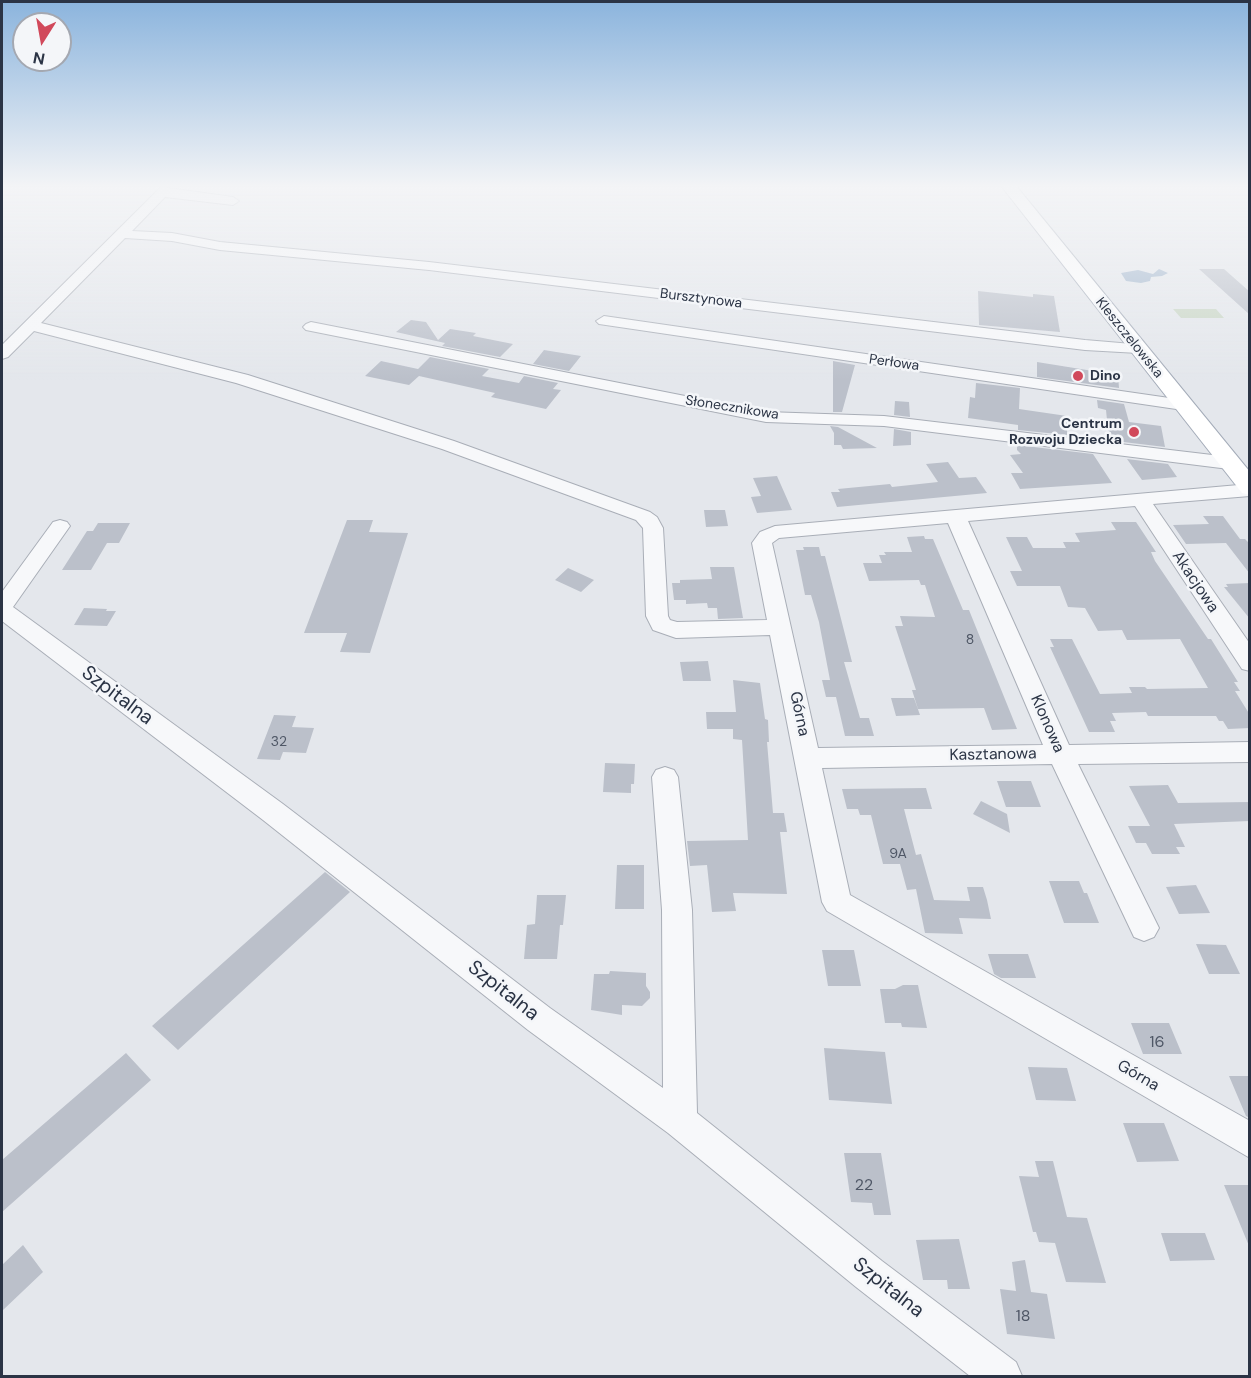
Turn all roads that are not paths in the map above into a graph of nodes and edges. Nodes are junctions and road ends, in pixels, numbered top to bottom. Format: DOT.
graph roads {
  1 [pos="105,251"];
  2 [pos="273,251"];
  3 [pos="1061,251"];
  4 [pos="604,321"];
  5 [pos="30,325"];
  6 [pos="311,327"];
  7 [pos="1138,348"];
  8 [pos="2,354"];
  9 [pos="1183,405"];
  10 [pos="1230,463"];
  11 [pos="1250,489"];
  12 [pos="1141,501"];
  13 [pos="956,517"];
  14 [pos="60,526"];
  15 [pos="2,609"];
  16 [pos="780,627"];
  17 [pos="1250,663"];
  18 [pos="1250,752"];
  19 [pos="1060,754"];
  20 [pos="808,758"];
  21 [pos="665,777"];
  22 [pos="1144,928"];
  23 [pos="680,1121"];
  24 [pos="1250,1140"];
  25 [pos="1002,1377"];
  1 -- 5 [label="street"];
  2 -- 7 [label="street, Bursztynowa"];
  3 -- 7 [label="main road, Kleszczelowska"];
  4 -- 9 [label="street, Perłowa"];
  5 -- 8 [label="street"];
  5 -- 16 [label="street"];
  6 -- 10 [label="street, Słonecznikowa"];
  7 -- 9 [label="main road, Kleszczelowska"];
  9 -- 10 [label="main road, Kleszczelowska"];
  10 -- 11 [label="main road, Kleszczelowska"];
  11 -- 12 [label="street, Górna"];
  12 -- 13 [label="street, Górna"];
  12 -- 17 [label="street, Akacjowa"];
  13 -- 16 [label="street, Górna"];
  13 -- 19 [label="street, Klonowa"];
  14 -- 15 [label="street"];
  15 -- 23 [label="street, Szpitalna"];
  16 -- 20 [label="street, Górna"];
  18 -- 19 [label="street, Kasztanowa"];
  19 -- 20 [label="street, Kasztanowa"];
  19 -- 22 [label="street, Klonowa"];
  20 -- 24 [label="street, Górna"];
  21 -- 23 [label="street"];
  23 -- 25 [label="street, Szpitalna"];
}
